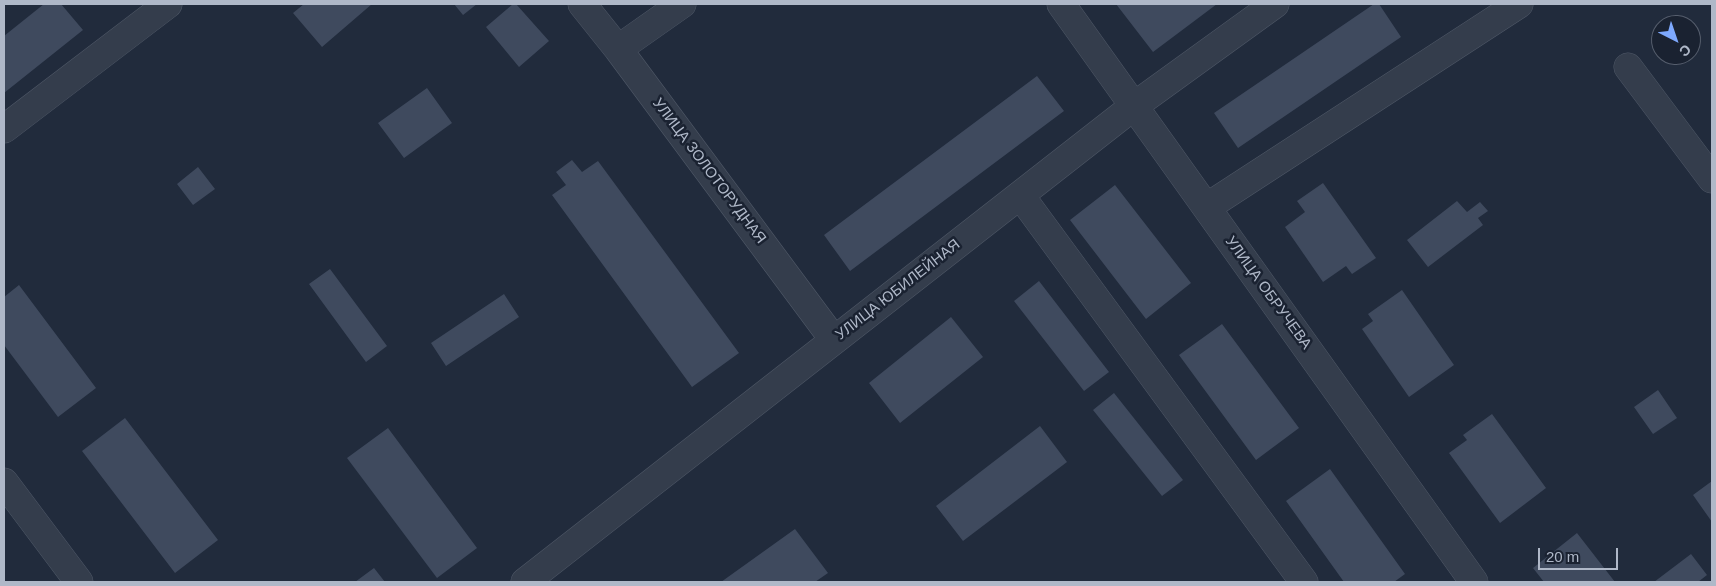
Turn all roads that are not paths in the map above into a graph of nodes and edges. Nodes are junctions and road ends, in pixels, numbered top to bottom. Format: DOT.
graph roads {
  1 [pos="168,4"];
  2 [pos="582,4"];
  3 [pos="682,4"];
  4 [pos="1061,4"];
  5 [pos="1275,4"];
  6 [pos="1510,6"];
  7 [pos="618,49"];
  8 [pos="1628,67"];
  9 [pos="1134,106"];
  10 [pos="4,129"];
  11 [pos="1712,179"];
  12 [pos="1020,195"];
  13 [pos="1207,207"];
  14 [pos="834,340"];
  15 [pos="4,482"];
  16 [pos="79,582"];
  17 [pos="527,582"];
  18 [pos="1304,582"];
  19 [pos="1474,582"];
  1 -- 10 [label="street"];
  2 -- 7 [label="street, УЛИЦА ЗОЛОТОРУДНАЯ"];
  3 -- 7 [label="street"];
  4 -- 9 [label="street, УЛИЦА ОБРУЧЕВА"];
  5 -- 9 [label="street, УЛИЦА ЮБИЛЕЙНАЯ"];
  6 -- 13 [label="street"];
  7 -- 14 [label="street, УЛИЦА ЗОЛОТОРУДНАЯ"];
  8 -- 11 [label="street"];
  9 -- 12 [label="street, УЛИЦА ЮБИЛЕЙНАЯ"];
  9 -- 13 [label="street, УЛИЦА ОБРУЧЕВА"];
  12 -- 14 [label="street, УЛИЦА ЮБИЛЕЙНАЯ"];
  12 -- 18 [label="street"];
  13 -- 19 [label="street, УЛИЦА ОБРУЧЕВА"];
  14 -- 17 [label="street, УЛИЦА ЮБИЛЕЙНАЯ"];
  15 -- 16 [label="street"];
}
